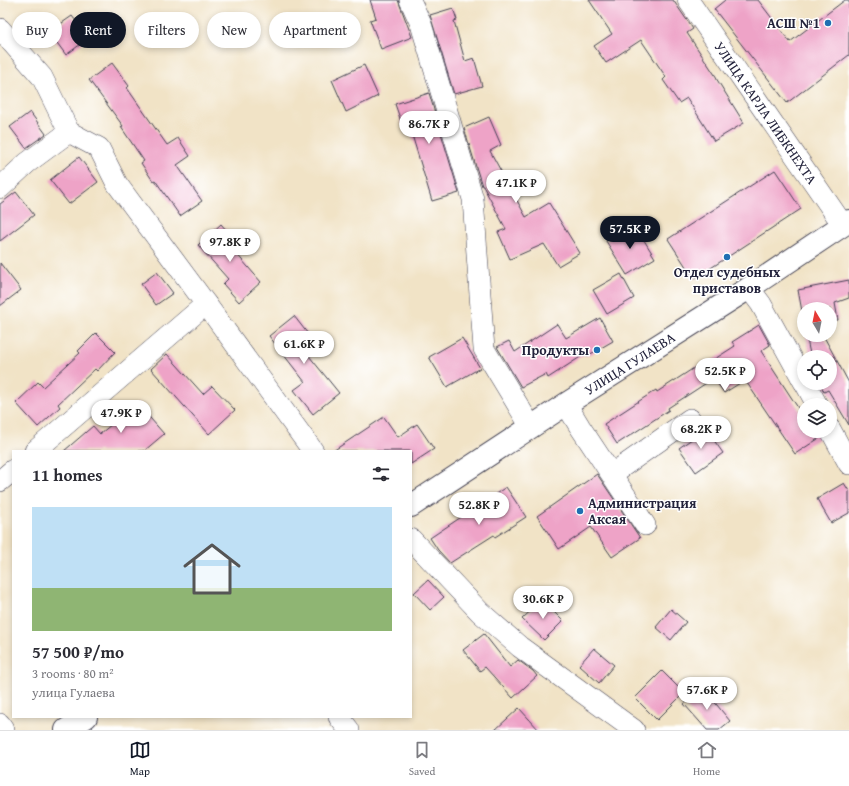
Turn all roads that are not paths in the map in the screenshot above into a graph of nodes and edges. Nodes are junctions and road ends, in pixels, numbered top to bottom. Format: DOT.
graph roads {
  1 [pos="410,0"];
  2 [pos="688,0"];
  3 [pos="0,29"];
  4 [pos="69,132"];
  5 [pos="0,188"];
  6 [pos="846,223"];
  7 [pos="750,288"];
  8 [pos="206,304"];
  9 [pos="797,369"];
  10 [pos="566,404"];
  11 [pos="690,419"];
  12 [pos="531,427"];
  13 [pos="835,438"];
  14 [pos="36,450"];
  15 [pos="312,450"];
  16 [pos="849,464"];
  17 [pos="12,471"];
  18 [pos="612,474"];
  19 [pos="0,481"];
  20 [pos="412,505"];
  21 [pos="645,525"];
  22 [pos="412,540"];
  23 [pos="84,718"];
  24 [pos="340,718"];
  25 [pos="0,724"];
  26 [pos="4,730"];
  27 [pos="66,730"];
  28 [pos="349,730"];
  29 [pos="634,730"];
  1 -- 12 [label="street"];
  2 -- 6 [label="street, УЛИЦА КАРЛА ЛИБКНЕХТА"];
  3 -- 4 [label="street"];
  4 -- 5 [label="street"];
  4 -- 8 [label="street"];
  6 -- 7 [label="main road, УЛИЦА ГУЛАЕВА"];
  7 -- 9 [label="street"];
  7 -- 10 [label="main road, УЛИЦА ГУЛАЕВА"];
  8 -- 14 [label="street"];
  8 -- 15 [label="street"];
  10 -- 12 [label="main road, УЛИЦА ГУЛАЕВА"];
  10 -- 18 [label="street"];
  11 -- 18 [label="street"];
  12 -- 20 [label="main road, УЛИЦА ГУЛАЕВА"];
  13 -- 16 [label="street"];
  17 -- 19 [label="street"];
  18 -- 21 [label="street"];
  22 -- 29 [label="street"];
  23 -- 27 [label="main road"];
  24 -- 28 [label="street"];
  25 -- 26 [label="street"];
}
